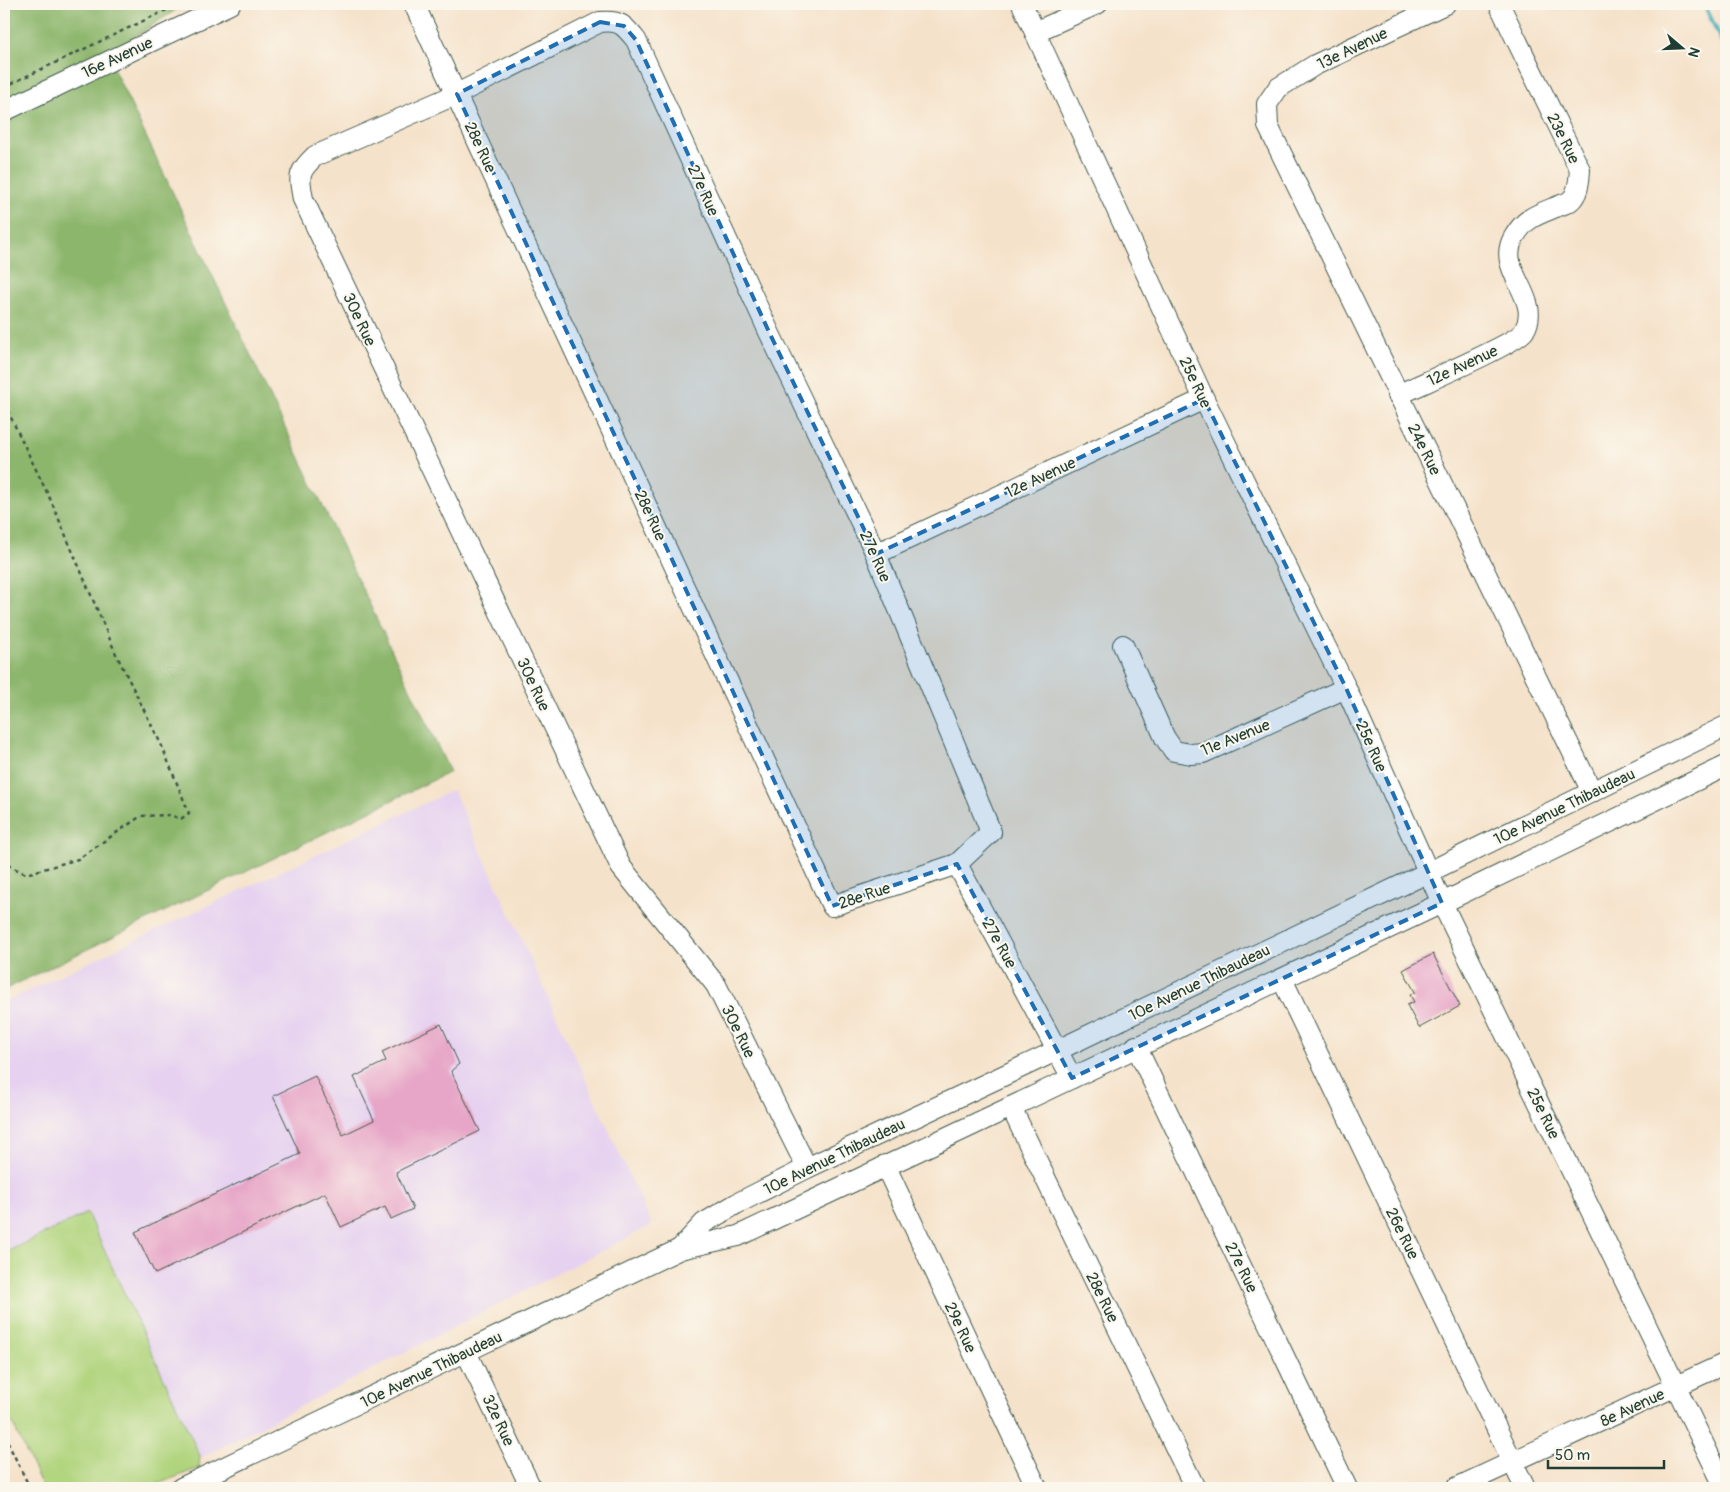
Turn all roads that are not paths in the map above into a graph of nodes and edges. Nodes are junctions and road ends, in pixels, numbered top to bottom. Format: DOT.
graph roads {
  1 [pos="230,4"];
  2 [pos="414,4"];
  3 [pos="1022,4"];
  4 [pos="1097,4"];
  5 [pos="1445,4"];
  6 [pos="1499,4"];
  7 [pos="1035,32"];
  8 [pos="457,94"];
  9 [pos="1268,104"];
  10 [pos="4,111"];
  11 [pos="1523,332"];
  12 [pos="1398,394"];
  13 [pos="1204,399"];
  14 [pos="876,554"];
  15 [pos="1123,645"];
  16 [pos="1346,688"];
  17 [pos="1726,726"];
  18 [pos="1726,766"];
  19 [pos="1592,792"];
  20 [pos="957,864"];
  21 [pos="1429,872"];
  22 [pos="1442,903"];
  23 [pos="1282,978"];
  24 [pos="1136,1046"];
  25 [pos="1058,1050"];
  26 [pos="1072,1078"];
  27 [pos="1011,1107"];
  28 [pos="885,1165"];
  29 [pos="807,1168"];
  30 [pos="680,1249"];
  31 [pos="466,1352"];
  32 [pos="1726,1363"];
  33 [pos="1676,1386"];
  34 [pos="1513,1462"];
  35 [pos="181,1488"];
  36 [pos="531,1488"];
  37 [pos="1038,1488"];
  38 [pos="1194,1488"];
  39 [pos="1347,1488"];
  40 [pos="1456,1488"];
  41 [pos="1525,1488"];
  42 [pos="1725,1488"];
  1 -- 10 [label="street, 16e Avenue"];
  2 -- 8 [label="street, 28e Rue"];
  3 -- 7 [label="street, 25e Rue"];
  4 -- 7 [label="street"];
  5 -- 9 [label="street, 13e Avenue"];
  6 -- 11 [label="street, 23e Rue"];
  7 -- 13 [label="street, 25e Rue"];
  8 -- 14 [label="street, 27e Rue"];
  8 -- 20 [label="street, 28e Rue"];
  8 -- 29 [label="street, 30e Rue"];
  9 -- 12 [label="street, 24e Rue"];
  11 -- 12 [label="street, 12e Avenue"];
  12 -- 19 [label="street, 24e Rue"];
  13 -- 14 [label="street, 12e Avenue"];
  13 -- 16 [label="street, 25e Rue"];
  14 -- 20 [label="street, 27e Rue"];
  15 -- 16 [label="street, 11e Avenue"];
  16 -- 21 [label="street, 25e Rue"];
  17 -- 19 [label="street, 10e Avenue Thibaudeau"];
  18 -- 22 [label="street, 10e Avenue Thibaudeau"];
  19 -- 21 [label="street, 10e Avenue Thibaudeau"];
  20 -- 25 [label="street, 27e Rue"];
  21 -- 22 [label="street, 25e Rue"];
  21 -- 25 [label="street, 10e Avenue Thibaudeau"];
  22 -- 23 [label="street, 10e Avenue Thibaudeau"];
  22 -- 33 [label="street, 25e Rue"];
  23 -- 24 [label="street, 10e Avenue Thibaudeau"];
  23 -- 34 [label="street, 26e Rue"];
  24 -- 26 [label="street, 10e Avenue Thibaudeau"];
  24 -- 39 [label="street, 27e Rue"];
  25 -- 26 [label="street, 27e Rue"];
  25 -- 29 [label="street, 10e Avenue Thibaudeau"];
  26 -- 27 [label="street, 10e Avenue Thibaudeau"];
  27 -- 28 [label="street, 10e Avenue Thibaudeau"];
  27 -- 38 [label="street, 28e Rue"];
  28 -- 30 [label="street, 10e Avenue Thibaudeau"];
  28 -- 37 [label="street, 29e Rue"];
  29 -- 30 [label="street, 10e Avenue Thibaudeau"];
  30 -- 31 [label="street, 10e Avenue Thibaudeau"];
  31 -- 35 [label="street, 10e Avenue Thibaudeau"];
  31 -- 36 [label="street, 32e Rue"];
  32 -- 33 [label="street, 8e Avenue"];
  33 -- 34 [label="street, 8e Avenue"];
  33 -- 42 [label="street, 25e Rue"];
  34 -- 40 [label="street, 8e Avenue"];
  34 -- 41 [label="street, 26e Rue"];
}
